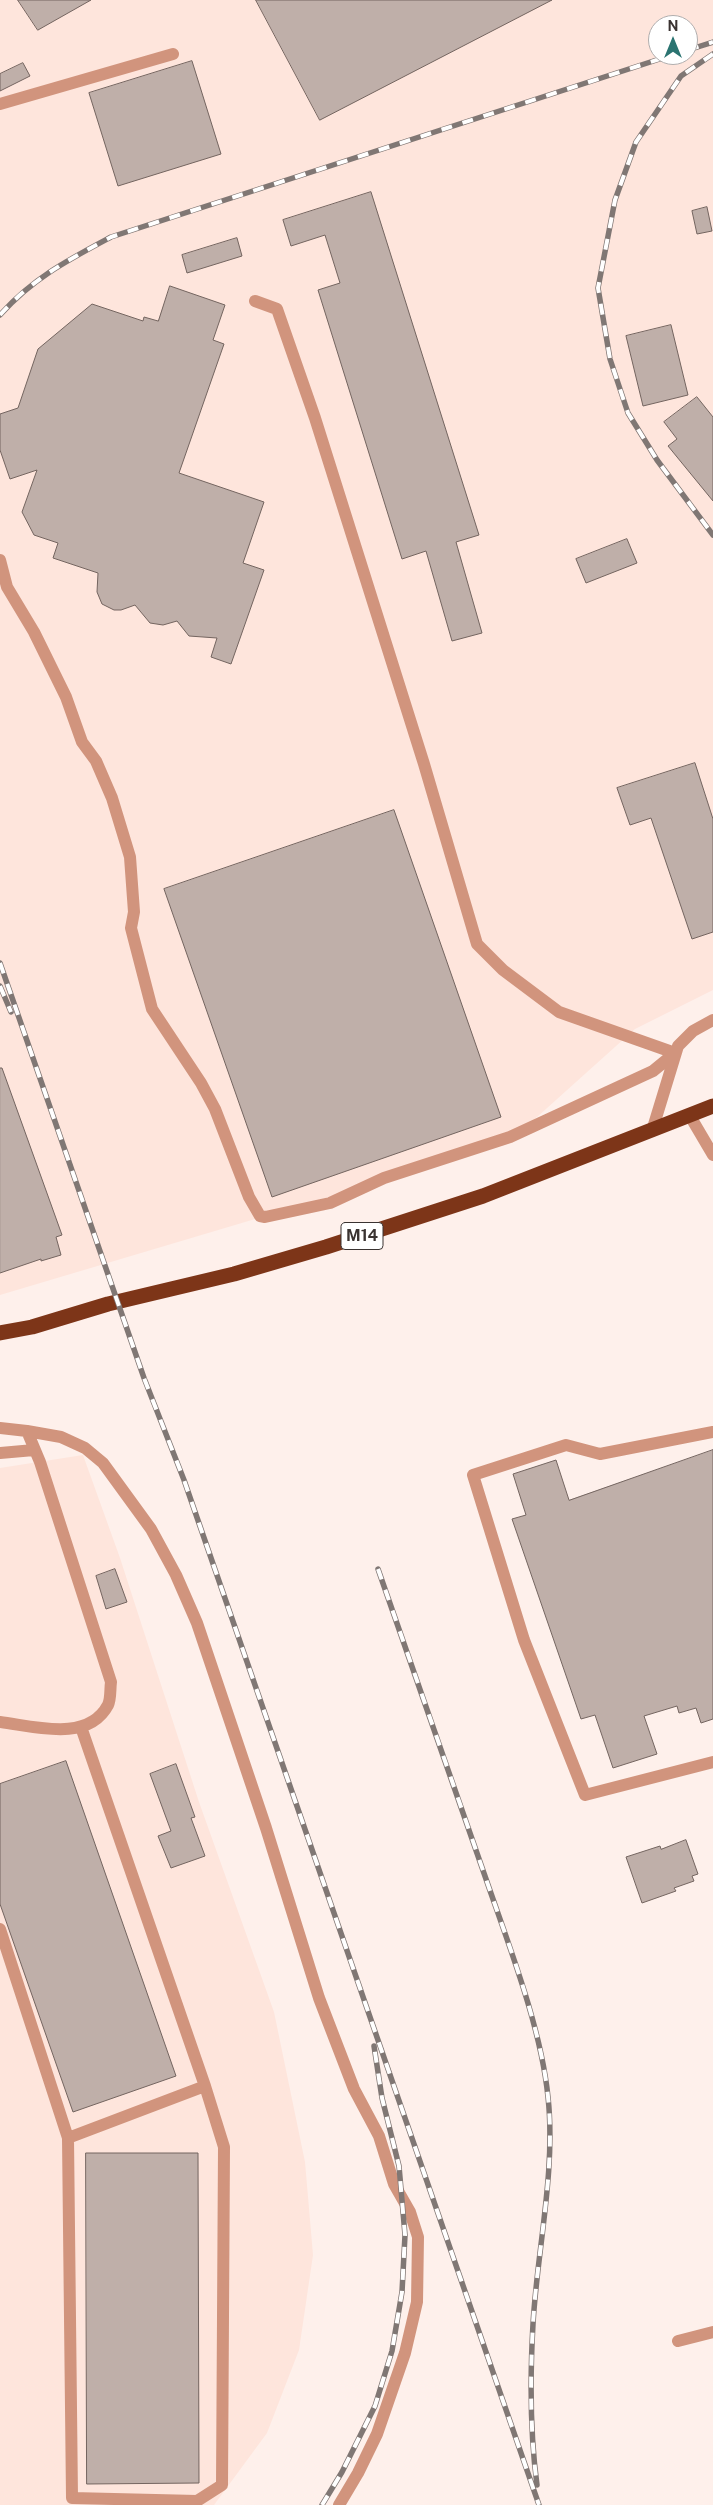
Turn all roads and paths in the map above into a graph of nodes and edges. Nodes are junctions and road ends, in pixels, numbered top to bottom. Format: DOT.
graph roads {
  1 [pos="174,54"];
  2 [pos="0,104"];
  3 [pos="255,301"];
  4 [pos="0,560"];
  5 [pos="713,1020"];
  6 [pos="675,1053"];
  7 [pos="713,1106"];
  8 [pos="690,1116"];
  9 [pos="652,1131"];
  10 [pos="713,1155"];
  11 [pos="0,1333"];
  12 [pos="0,1428"];
  13 [pos="27,1431"];
  14 [pos="713,1432"];
  15 [pos="34,1450"];
  16 [pos="0,1453"];
  17 [pos="0,1722"];
  18 [pos="81,1727"];
  19 [pos="713,1762"];
  20 [pos="0,1930"];
  21 [pos="205,2086"];
  22 [pos="68,2138"];
  23 [pos="713,2332"];
  24 [pos="678,2341"];
  25 [pos="339,2505"];
  1 -- 2 [label="street"];
  3 -- 6 [label="street"];
  4 -- 6 [label="street"];
  5 -- 6 [label="street"];
  6 -- 9 [label="street"];
  7 -- 8 [label="highway, M14"];
  8 -- 9 [label="highway, M14"];
  8 -- 10 [label="street"];
  9 -- 11 [label="highway, M14"];
  12 -- 13 [label="street"];
  13 -- 15 [label="street"];
  13 -- 25 [label="street"];
  14 -- 19 [label="street"];
  15 -- 16 [label="street"];
  15 -- 18 [label="street"];
  17 -- 18 [label="street"];
  18 -- 21 [label="street"];
  20 -- 22 [label="street"];
  21 -- 22 [label="street"];
  21 -- 22 [label="street"];
  23 -- 24 [label="street"];
}
